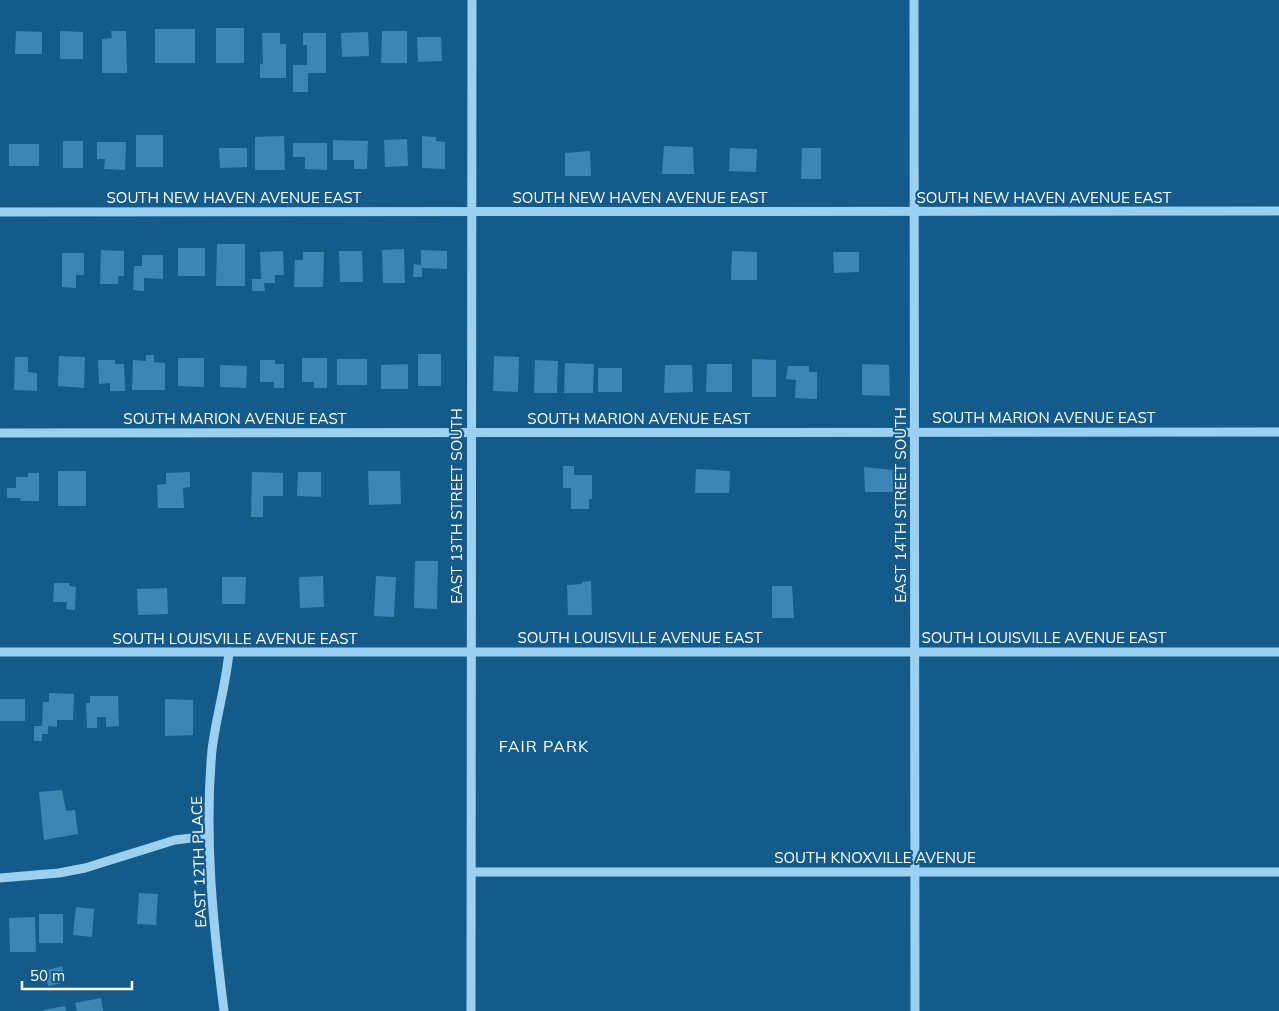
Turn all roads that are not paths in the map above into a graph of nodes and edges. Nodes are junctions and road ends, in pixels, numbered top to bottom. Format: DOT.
graph roads {
  1 [pos="472,0"];
  2 [pos="914,0"];
  3 [pos="472,211"];
  4 [pos="1279,211"];
  5 [pos="0,212"];
  6 [pos="914,212"];
  7 [pos="915,432"];
  8 [pos="1279,432"];
  9 [pos="0,433"];
  10 [pos="471,433"];
  11 [pos="0,652"];
  12 [pos="229,652"];
  13 [pos="471,652"];
  14 [pos="915,652"];
  15 [pos="1279,652"];
  16 [pos="209,836"];
  17 [pos="472,872"];
  18 [pos="914,872"];
  19 [pos="1279,872"];
  20 [pos="0,878"];
  21 [pos="224,1011"];
  22 [pos="471,1011"];
  23 [pos="915,1011"];
  1 -- 3 [label="street, EAST 13TH STREET SOUTH"];
  2 -- 6 [label="street, EAST 14TH STREET SOUTH"];
  3 -- 5 [label="street, SOUTH NEW HAVEN AVENUE EAST"];
  3 -- 6 [label="street, SOUTH NEW HAVEN AVENUE EAST"];
  3 -- 10 [label="street, EAST 13TH STREET SOUTH"];
  4 -- 6 [label="street, SOUTH NEW HAVEN AVENUE EAST"];
  6 -- 7 [label="street, EAST 14TH STREET SOUTH"];
  7 -- 8 [label="street, SOUTH MARION AVENUE EAST"];
  7 -- 10 [label="street, SOUTH MARION AVENUE EAST"];
  7 -- 14 [label="street, EAST 14TH STREET SOUTH"];
  9 -- 10 [label="street, SOUTH MARION AVENUE EAST"];
  10 -- 13 [label="street, EAST 13TH STREET SOUTH"];
  11 -- 12 [label="street, SOUTH LOUISVILLE AVENUE EAST"];
  12 -- 13 [label="street, SOUTH LOUISVILLE AVENUE EAST"];
  12 -- 16 [label="street, EAST 12TH PLACE"];
  13 -- 14 [label="street, SOUTH LOUISVILLE AVENUE EAST"];
  13 -- 17 [label="street, EAST 13TH STREET SOUTH"];
  14 -- 15 [label="street, SOUTH LOUISVILLE AVENUE EAST"];
  14 -- 18 [label="street, EAST 14TH STREET SOUTH"];
  16 -- 20 [label="street"];
  16 -- 21 [label="street, EAST 12TH PLACE"];
  17 -- 18 [label="street, SOUTH KNOXVILLE AVENUE"];
  17 -- 22 [label="street, EAST 13TH STREET SOUTH"];
  18 -- 19 [label="street, SOUTH KNOXVILLE AVENUE"];
  18 -- 23 [label="street, EAST 14TH STREET SOUTH"];
}
